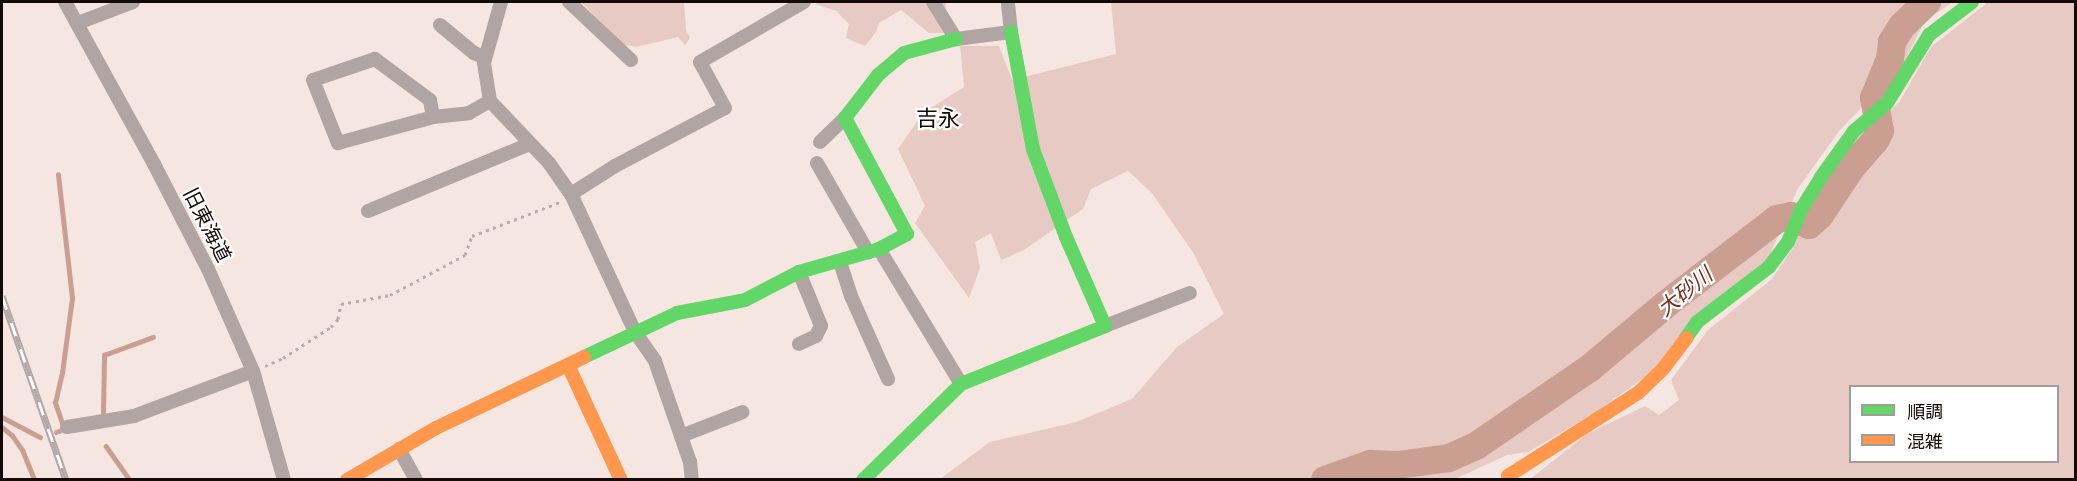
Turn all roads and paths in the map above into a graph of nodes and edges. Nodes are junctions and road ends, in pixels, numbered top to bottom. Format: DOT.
graph roads {
  1 [pos="65,2"];
  2 [pos="132,2"];
  3 [pos="569,2"];
  4 [pos="804,2"];
  5 [pos="933,2"];
  6 [pos="1008,2"];
  7 [pos="1972,2"];
  8 [pos="498,3"];
  9 [pos="78,22"];
  10 [pos="440,25"];
  11 [pos="1011,32"];
  12 [pos="956,39"];
  13 [pos="485,58"];
  14 [pos="631,60"];
  15 [pos="490,101"];
  16 [pos="433,117"];
  17 [pos="845,118"];
  18 [pos="820,142"];
  19 [pos="530,144"];
  20 [pos="817,164"];
  21 [pos="571,194"];
  22 [pos="368,211"];
  23 [pos="874,251"];
  24 [pos="840,262"];
  25 [pos="799,272"];
  26 [pos="1190,292"];
  27 [pos="1105,326"];
  28 [pos="635,332"];
  29 [pos="799,344"];
  30 [pos="568,365"];
  31 [pos="253,371"];
  32 [pos="888,379"];
  33 [pos="961,384"];
  34 [pos="743,412"];
  35 [pos="67,427"];
  36 [pos="681,436"];
  37 [pos="399,449"];
  38 [pos="284,480"];
  39 [pos="347,480"];
  40 [pos="416,480"];
  41 [pos="621,480"];
  42 [pos="692,480"];
  43 [pos="863,480"];
  44 [pos="1508,480"];
  1 -- 9 [label="street, 旧東海道"];
  2 -- 9 [label="street"];
  3 -- 14 [label="street"];
  4 -- 21 [label="street"];
  5 -- 12 [label="street"];
  6 -- 11 [label="street"];
  7 -- 44 [label="street"];
  8 -- 13 [label="street"];
  9 -- 31 [label="street, 旧東海道"];
  10 -- 13 [label="street"];
  11 -- 12 [label="street"];
  11 -- 27 [label="street"];
  12 -- 17 [label="street"];
  13 -- 15 [label="street"];
  15 -- 16 [label="street"];
  15 -- 19 [label="street"];
  16 -- 16 [label="street"];
  17 -- 18 [label="street"];
  17 -- 23 [label="street"];
  19 -- 21 [label="street"];
  19 -- 22 [label="street"];
  20 -- 23 [label="street"];
  21 -- 28 [label="street"];
  21 -- 31 [label="path"];
  23 -- 24 [label="street"];
  23 -- 33 [label="street"];
  24 -- 25 [label="street"];
  24 -- 32 [label="street"];
  25 -- 28 [label="street"];
  25 -- 29 [label="street"];
  26 -- 27 [label="street"];
  27 -- 33 [label="street"];
  28 -- 30 [label="street"];
  28 -- 36 [label="street"];
  30 -- 37 [label="street"];
  30 -- 41 [label="street"];
  31 -- 35 [label="street"];
  31 -- 38 [label="street, 旧東海道"];
  33 -- 43 [label="street"];
  34 -- 36 [label="street"];
  36 -- 42 [label="street"];
  37 -- 39 [label="street"];
  37 -- 40 [label="street"];
}
